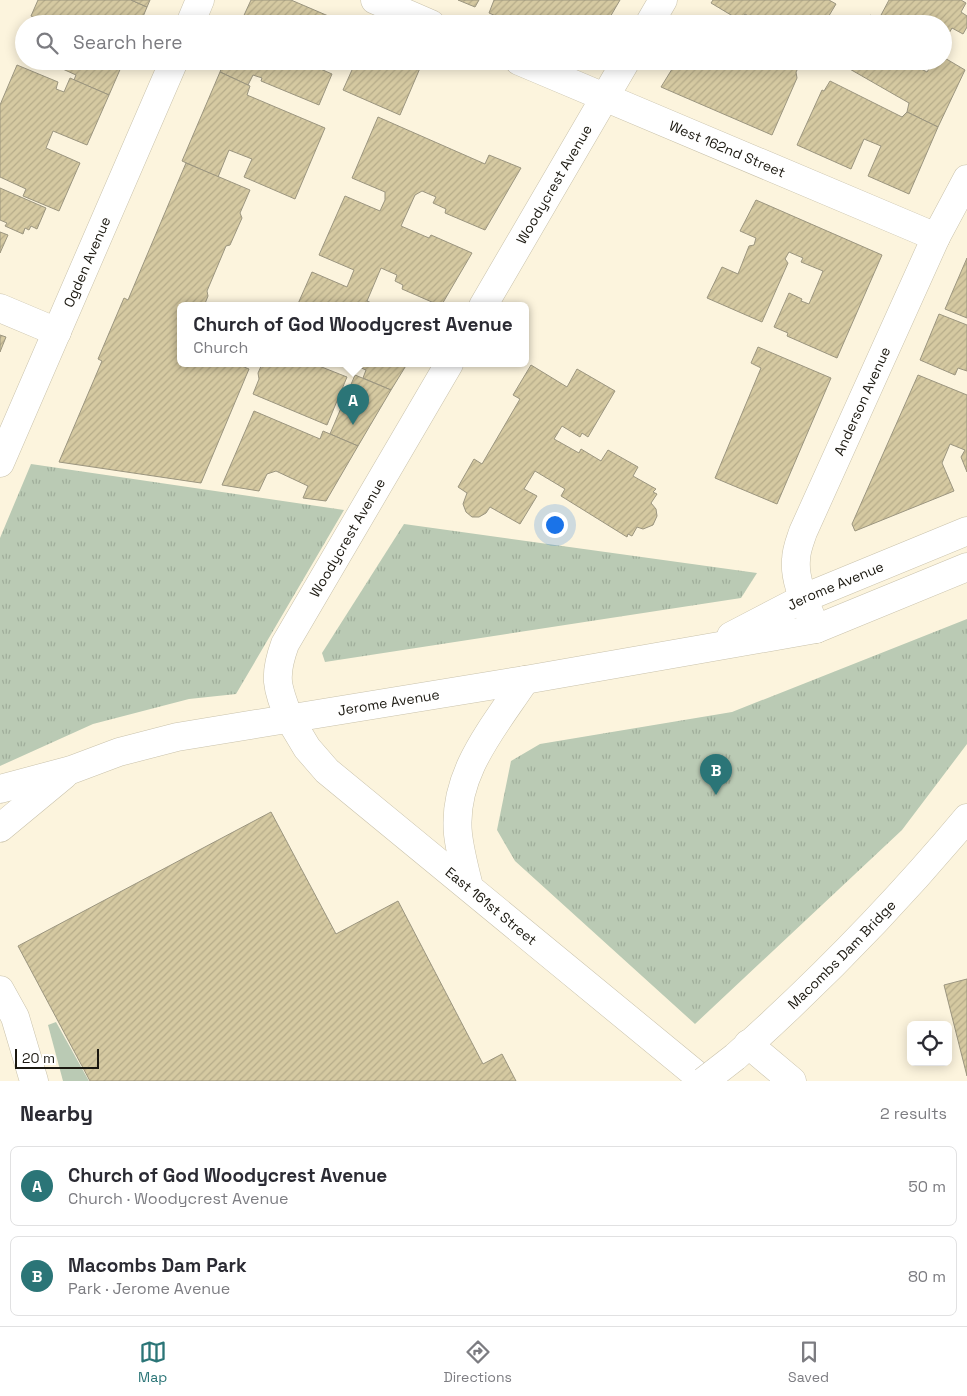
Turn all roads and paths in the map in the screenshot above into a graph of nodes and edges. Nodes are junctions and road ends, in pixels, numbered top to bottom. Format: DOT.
graph roads {
  1 [pos="200,0"];
  2 [pos="375,0"];
  3 [pos="663,0"];
  4 [pos="194,15"];
  5 [pos="410,15"];
  6 [pos="654,15"];
  7 [pos="170,70"];
  8 [pos="541,70"];
  9 [pos="621,70"];
  10 [pos="605,97"];
  11 [pos="967,179"];
  12 [pos="936,237"];
  13 [pos="485,302"];
  14 [pos="0,308"];
  15 [pos="57,332"];
  16 [pos="447,367"];
  17 [pos="6,430"];
  18 [pos="0,463"];
  19 [pos="967,531"];
  20 [pos="967,567"];
  21 [pos="804,598"];
  22 [pos="816,629"];
  23 [pos="709,648"];
  24 [pos="525,680"];
  25 [pos="289,718"];
  26 [pos="71,770"];
  27 [pos="0,788"];
  28 [pos="967,818"];
  29 [pos="0,828"];
  30 [pos="469,887"];
  31 [pos="0,990"];
  32 [pos="741,1051"];
  33 [pos="34,1081"];
  34 [pos="704,1081"];
  35 [pos="792,1081"];
  1 -- 4 [label="main road"];
  2 -- 5 [label="main road"];
  3 -- 6 [label="main road"];
  7 -- 15 [label="main road, Ogden Avenue"];
  8 -- 10 [label="main road, West 162nd Street"];
  9 -- 10 [label="main road, Woodycrest Avenue"];
  10 -- 12 [label="main road, West 162nd Street"];
  10 -- 13 [label="main road, Woodycrest Avenue"];
  11 -- 12 [label="main road, Anderson Avenue"];
  12 -- 21 [label="main road, Anderson Avenue"];
  14 -- 15 [label="main road"];
  15 -- 17 [label="main road, Ogden Avenue"];
  16 -- 25 [label="main road, Woodycrest Avenue"];
  17 -- 18 [label="main road, Ogden Avenue"];
  19 -- 21 [label="main road, Jerome Avenue"];
  20 -- 22 [label="main road, Jerome Avenue"];
  21 -- 22 [label="main road, Anderson Avenue"];
  21 -- 23 [label="main road, Jerome Avenue"];
  22 -- 23 [label="main road, Jerome Avenue"];
  23 -- 24 [label="main road, Jerome Avenue"];
  24 -- 25 [label="main road, Jerome Avenue"];
  24 -- 30 [label="main road"];
  25 -- 26 [label="main road, Jerome Avenue"];
  25 -- 30 [label="main road, East 161st Street"];
  26 -- 27 [label="main road, Jerome Avenue"];
  26 -- 29 [label="main road, Jerome Avenue"];
  28 -- 32 [label="main road, Macombs Dam Bridge"];
  30 -- 34 [label="main road, East 161st Street"];
  31 -- 33 [label="main road"];
  32 -- 34 [label="main road, Macombs Dam Bridge, bridge"];
  32 -- 35 [label="main road"];
}
